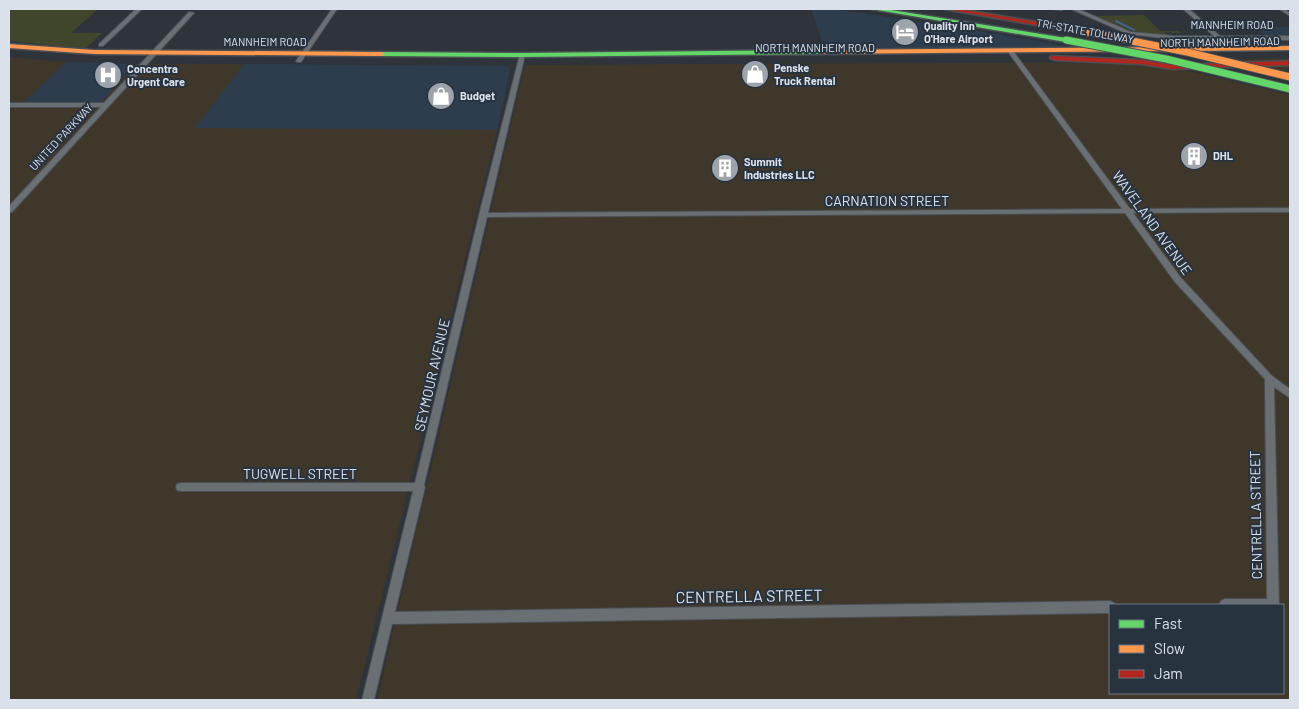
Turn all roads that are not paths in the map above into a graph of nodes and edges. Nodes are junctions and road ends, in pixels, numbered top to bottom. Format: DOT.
graph roads {
  1 [pos="140,9"];
  2 [pos="334,9"];
  3 [pos="874,9"];
  4 [pos="948,9"];
  5 [pos="1074,9"];
  6 [pos="1186,9"];
  7 [pos="1281,9"];
  8 [pos="191,13"];
  9 [pos="1290,16"];
  10 [pos="1219,38"];
  11 [pos="1290,38"];
  12 [pos="1174,43"];
  13 [pos="101,45"];
  14 [pos="9,46"];
  15 [pos="1290,48"];
  16 [pos="1244,51"];
  17 [pos="9,54"];
  18 [pos="1290,54"];
  19 [pos="1014,55"];
  20 [pos="1145,56"];
  21 [pos="150,57"];
  22 [pos="302,58"];
  23 [pos="1054,58"];
  24 [pos="521,59"];
  25 [pos="1290,63"];
  26 [pos="1172,67"];
  27 [pos="1290,77"];
  28 [pos="1290,89"];
  29 [pos="9,105"];
  30 [pos="105,105"];
  31 [pos="9,210"];
  32 [pos="1290,210"];
  33 [pos="1129,212"];
  34 [pos="483,216"];
  35 [pos="1269,378"];
  36 [pos="1290,394"];
  37 [pos="181,487"];
  38 [pos="420,487"];
  39 [pos="1273,604"];
  40 [pos="1109,607"];
  41 [pos="389,618"];
  42 [pos="368,700"];
  1 -- 13 [label="street"];
  2 -- 22 [label="street"];
  3 -- 28 [label="main road, TRI-STATE TOLLWAY, bridge"];
  4 -- 27 [label="main road, TRI-STATE TOLLWAY, bridge"];
  5 -- 12 [label="street, MANNHEIM ROAD"];
  6 -- 10 [label="street"];
  7 -- 9 [label="street"];
  8 -- 21 [label="street, UNITED PARKWAY"];
  10 -- 11 [label="street, MANNHEIM ROAD"];
  10 -- 12 [label="street, MANNHEIM ROAD"];
  12 -- 16 [label="main road, NORTH MANNHEIM ROAD"];
  12 -- 19 [label="main road, NORTH MANNHEIM ROAD"];
  14 -- 21 [label="main road, MANNHEIM ROAD"];
  15 -- 16 [label="main road, NORTH MANNHEIM ROAD"];
  16 -- 18 [label="main road, NORTH MANNHEIM ROAD"];
  16 -- 20 [label="main road, NORTH MANNHEIM ROAD"];
  17 -- 21 [label="main road, MANNHEIM ROAD"];
  19 -- 23 [label="main road, NORTH MANNHEIM ROAD"];
  19 -- 24 [label="main road, NORTH MANNHEIM ROAD"];
  19 -- 33 [label="street, WAVELAND AVENUE"];
  20 -- 23 [label="main road, NORTH MANNHEIM ROAD"];
  20 -- 26 [label="main road"];
  21 -- 22 [label="main road, MANNHEIM ROAD"];
  21 -- 30 [label="street, UNITED PARKWAY"];
  22 -- 24 [label="main road, MANNHEIM ROAD"];
  23 -- 26 [label="main road"];
  24 -- 34 [label="street, SEYMOUR AVENUE"];
  25 -- 26 [label="main road"];
  29 -- 30 [label="street"];
  30 -- 31 [label="street, UNITED PARKWAY"];
  32 -- 33 [label="street, CARNATION STREET"];
  33 -- 34 [label="street, CARNATION STREET"];
  33 -- 35 [label="street, WAVELAND AVENUE"];
  34 -- 38 [label="street, SEYMOUR AVENUE"];
  35 -- 36 [label="street, WAVELAND AVENUE"];
  35 -- 39 [label="street, CENTRELLA STREET"];
  37 -- 38 [label="street, TUGWELL STREET"];
  38 -- 41 [label="street, SEYMOUR AVENUE"];
  40 -- 41 [label="street, CENTRELLA STREET"];
  41 -- 42 [label="street, SEYMOUR AVENUE"];
}
